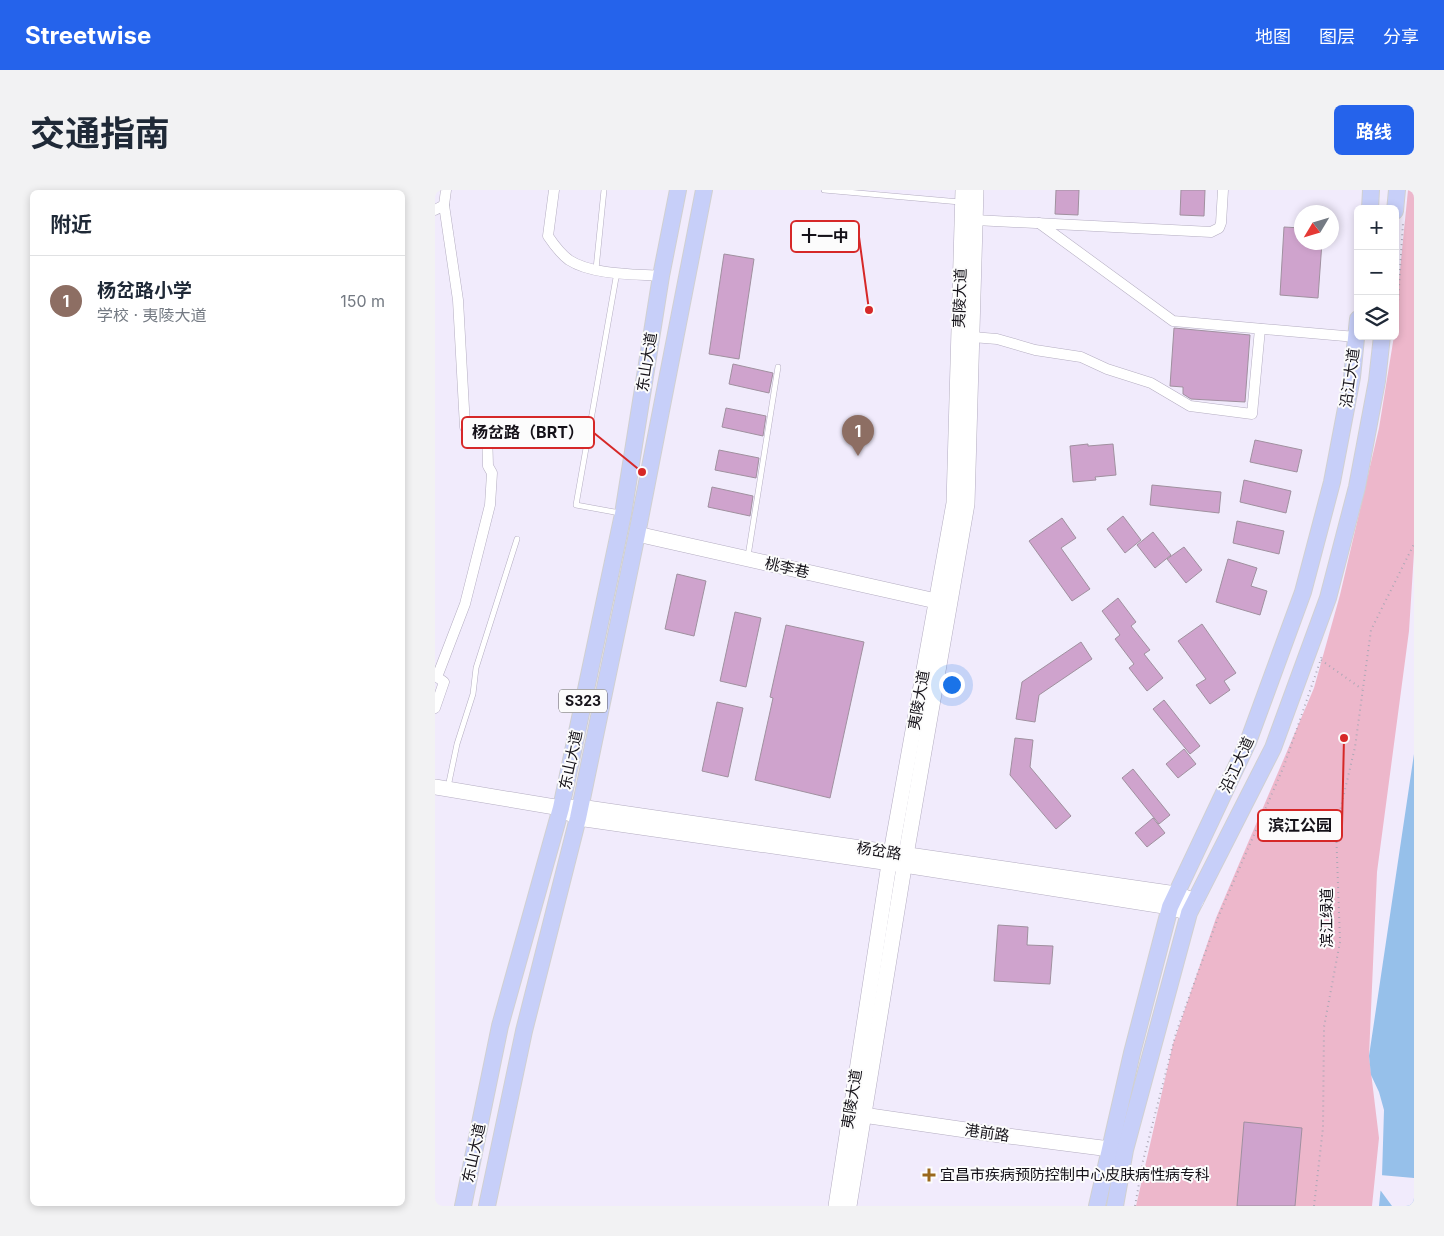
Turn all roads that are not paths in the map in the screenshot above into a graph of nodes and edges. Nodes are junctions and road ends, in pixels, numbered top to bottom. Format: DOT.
graph roads {
  1 [pos="446,190"];
  2 [pos="554,190"];
  3 [pos="604,190"];
  4 [pos="677,190"];
  5 [pos="704,190"];
  6 [pos="824,190"];
  7 [pos="976,190"];
  8 [pos="1223,190"];
  9 [pos="1371,190"];
  10 [pos="1397,190"];
  11 [pos="963,196"];
  12 [pos="1370,205"];
  13 [pos="1396,205"];
  14 [pos="439,207"];
  15 [pos="975,220"];
  16 [pos="1039,224"];
  17 [pos="596,269"];
  18 [pos="617,272"];
  19 [pos="661,276"];
  20 [pos="1260,329"];
  21 [pos="972,337"];
  22 [pos="1354,337"];
  23 [pos="1356,340"];
  24 [pos="1382,340"];
  25 [pos="778,367"];
  26 [pos="623,514"];
  27 [pos="637,534"];
  28 [pos="517,539"];
  29 [pos="748,559"];
  30 [pos="936,601"];
  31 [pos="435,708"];
  32 [pos="441,789"];
  33 [pos="561,808"];
  34 [pos="579,813"];
  35 [pos="898,860"];
  36 [pos="1173,901"];
  37 [pos="1192,907"];
  38 [pos="863,1115"];
  39 [pos="1111,1149"];
  40 [pos="463,1206"];
  41 [pos="487,1206"];
  42 [pos="836,1206"];
  43 [pos="849,1206"];
  44 [pos="1097,1206"];
  45 [pos="1115,1206"];
  1 -- 14 [label="street"];
  2 -- 17 [label="street"];
  3 -- 17 [label="lane"];
  4 -- 19 [label="main road, 东山大道 / S323"];
  5 -- 27 [label="main road, 东山大道"];
  6 -- 11 [label="lane"];
  7 -- 15 [label="main road, 夷陵大道"];
  8 -- 16 [label="street"];
  9 -- 12 [label="main road"];
  10 -- 13 [label="main road"];
  11 -- 30 [label="main road, 夷陵大道"];
  14 -- 31 [label="street"];
  15 -- 16 [label="street"];
  15 -- 21 [label="main road, 夷陵大道"];
  16 -- 20 [label="street"];
  17 -- 18 [label="street"];
  18 -- 19 [label="street"];
  18 -- 26 [label="lane"];
  19 -- 26 [label="main road, 东山大道 / S323"];
  20 -- 21 [label="street"];
  20 -- 22 [label="street"];
  21 -- 35 [label="main road, 夷陵大道"];
  23 -- 36 [label="main road, 沿江大道"];
  24 -- 37 [label="main road, 沿江大道"];
  25 -- 29 [label="lane"];
  26 -- 33 [label="main road, 东山大道 / S323"];
  27 -- 29 [label="main road, 桃李巷"];
  27 -- 34 [label="main road, 东山大道"];
  28 -- 32 [label="lane"];
  29 -- 30 [label="main road, 桃李巷"];
  30 -- 35 [label="main road, 夷陵大道"];
  32 -- 33 [label="main road, 杨岔路"];
  33 -- 34 [label="main road, 杨岔路"];
  33 -- 40 [label="main road, 东山大道 / S323"];
  34 -- 35 [label="main road, 杨岔路"];
  34 -- 41 [label="main road, 东山大道"];
  35 -- 36 [label="main road, 杨岔路"];
  35 -- 38 [label="main road, 夷陵大道"];
  35 -- 42 [label="main road, 夷陵大道"];
  36 -- 37 [label="main road, 杨岔路"];
  36 -- 39 [label="main road, 沿江大道"];
  37 -- 45 [label="main road, 沿江大道"];
  38 -- 39 [label="main road, 港前路"];
  38 -- 43 [label="main road, 夷陵大道"];
  39 -- 44 [label="main road, 沿江大道"];
}
